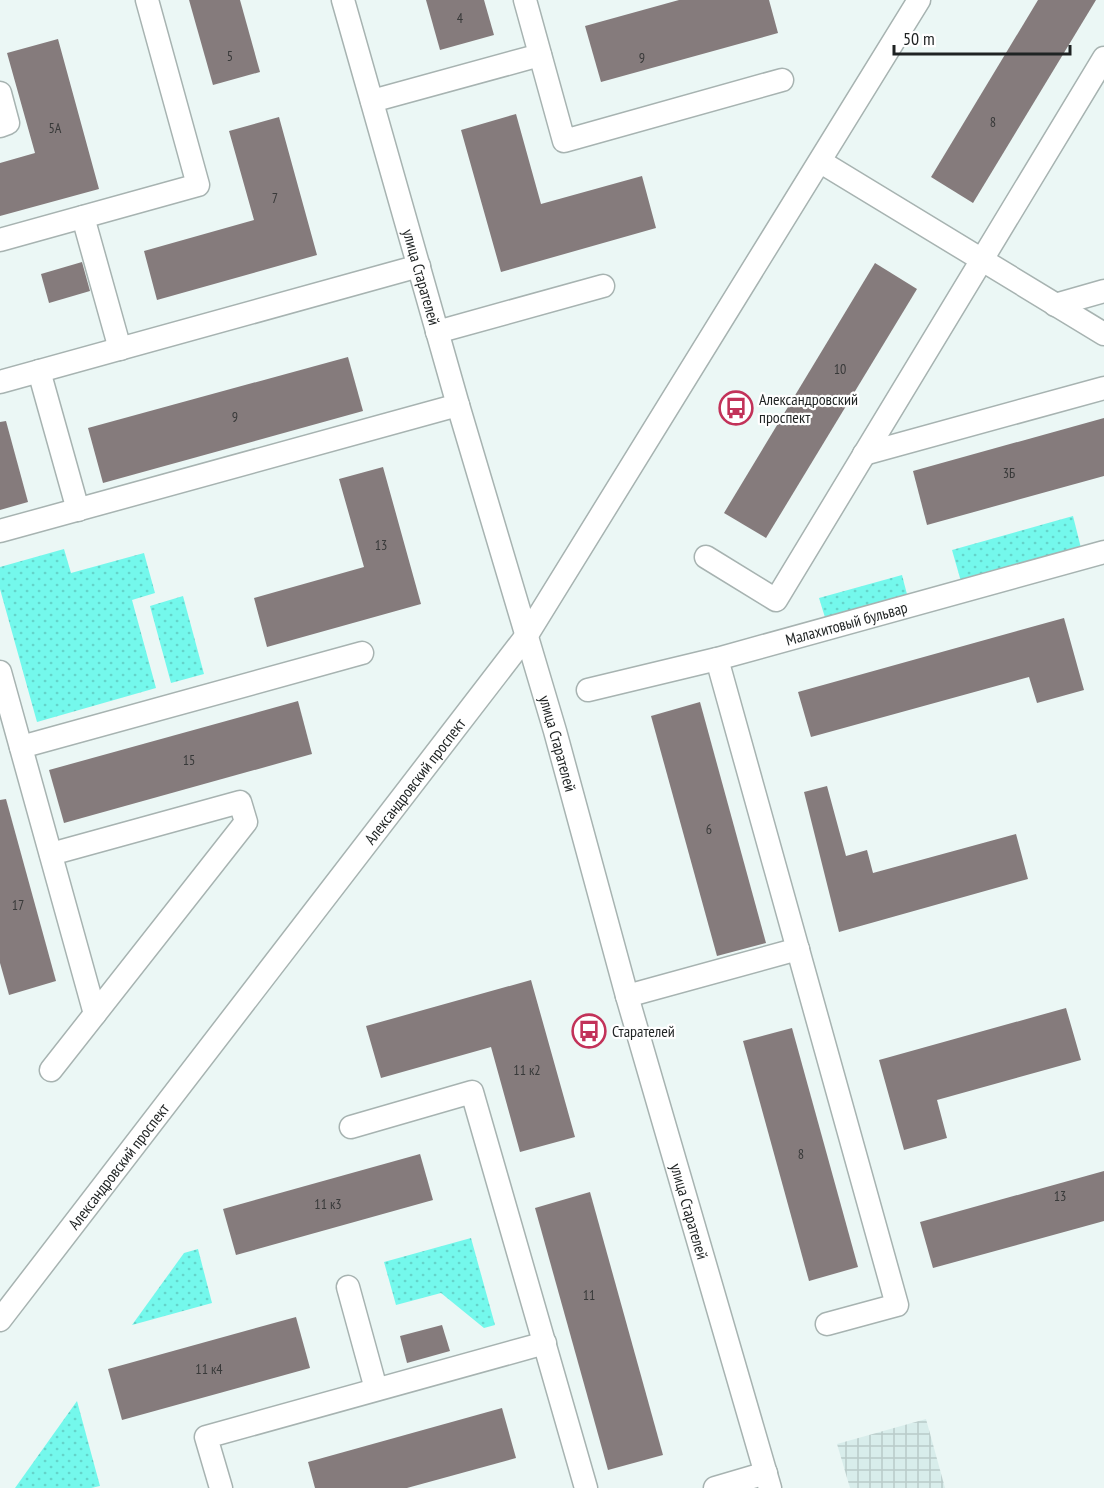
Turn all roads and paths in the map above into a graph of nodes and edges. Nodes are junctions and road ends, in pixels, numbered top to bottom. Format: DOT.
graph roads {
  1 [pos="147,0"];
  2 [pos="343,0"];
  3 [pos="525,0"];
  4 [pos="919,0"];
  5 [pos="540,55"];
  6 [pos="1104,58"];
  7 [pos="782,80"];
  8 [pos="0,93"];
  9 [pos="372,101"];
  10 [pos="0,126"];
  11 [pos="821,162"];
  12 [pos="83,217"];
  13 [pos="0,240"];
  14 [pos="982,260"];
  15 [pos="418,266"];
  16 [pos="603,286"];
  17 [pos="1104,291"];
  18 [pos="1056,305"];
  19 [pos="437,332"];
  20 [pos="1104,334"];
  21 [pos="120,349"];
  22 [pos="39,371"];
  23 [pos="0,381"];
  24 [pos="1104,388"];
  25 [pos="458,405"];
  26 [pos="864,454"];
  27 [pos="78,510"];
  28 [pos="0,531"];
  29 [pos="1104,552"];
  30 [pos="706,557"];
  31 [pos="527,635"];
  32 [pos="362,653"];
  33 [pos="717,659"];
  34 [pos="0,672"];
  35 [pos="588,690"];
  36 [pos="21,747"];
  37 [pos="51,854"];
  38 [pos="798,949"];
  39 [pos="627,996"];
  40 [pos="95,1014"];
  41 [pos="51,1070"];
  42 [pos="351,1127"];
  43 [pos="348,1287"];
  44 [pos="0,1320"];
  45 [pos="827,1324"];
  46 [pos="545,1343"];
  47 [pos="376,1389"];
  48 [pos="768,1480"];
  49 [pos="221,1488"];
  50 [pos="586,1488"];
  51 [pos="715,1488"];
  1 -- 12 [label="street"];
  2 -- 9 [label="street, улица Старателей"];
  3 -- 5 [label="street"];
  4 -- 11 [label="street, Александровский проспект"];
  5 -- 7 [label="street"];
  5 -- 9 [label="street"];
  6 -- 14 [label="street"];
  8 -- 10 [label="street"];
  9 -- 15 [label="street, улица Старателей"];
  11 -- 14 [label="street"];
  11 -- 31 [label="street, Александровский проспект"];
  12 -- 13 [label="street"];
  12 -- 21 [label="street"];
  14 -- 18 [label="street"];
  14 -- 26 [label="street"];
  15 -- 19 [label="street, улица Старателей"];
  15 -- 21 [label="street"];
  16 -- 19 [label="street"];
  17 -- 18 [label="street"];
  18 -- 20 [label="street"];
  19 -- 25 [label="street, улица Старателей"];
  21 -- 22 [label="street"];
  22 -- 23 [label="street"];
  22 -- 27 [label="street"];
  24 -- 26 [label="street"];
  25 -- 27 [label="street"];
  25 -- 31 [label="street, улица Старателей"];
  26 -- 30 [label="street"];
  27 -- 28 [label="street"];
  29 -- 33 [label="street, Малахитовый бульвар"];
  31 -- 39 [label="street, улица Старателей"];
  31 -- 44 [label="street, Александровский проспект"];
  32 -- 36 [label="street"];
  33 -- 35 [label="street, Малахитовый бульвар"];
  33 -- 38 [label="street"];
  34 -- 36 [label="street"];
  36 -- 37 [label="street"];
  37 -- 40 [label="street"];
  37 -- 40 [label="street"];
  38 -- 39 [label="street"];
  38 -- 45 [label="street"];
  39 -- 48 [label="street, улица Старателей"];
  40 -- 41 [label="street"];
  42 -- 46 [label="street"];
  43 -- 47 [label="street"];
  46 -- 47 [label="street"];
  46 -- 50 [label="street"];
  47 -- 49 [label="street"];
  48 -- 51 [label="street"];
}
